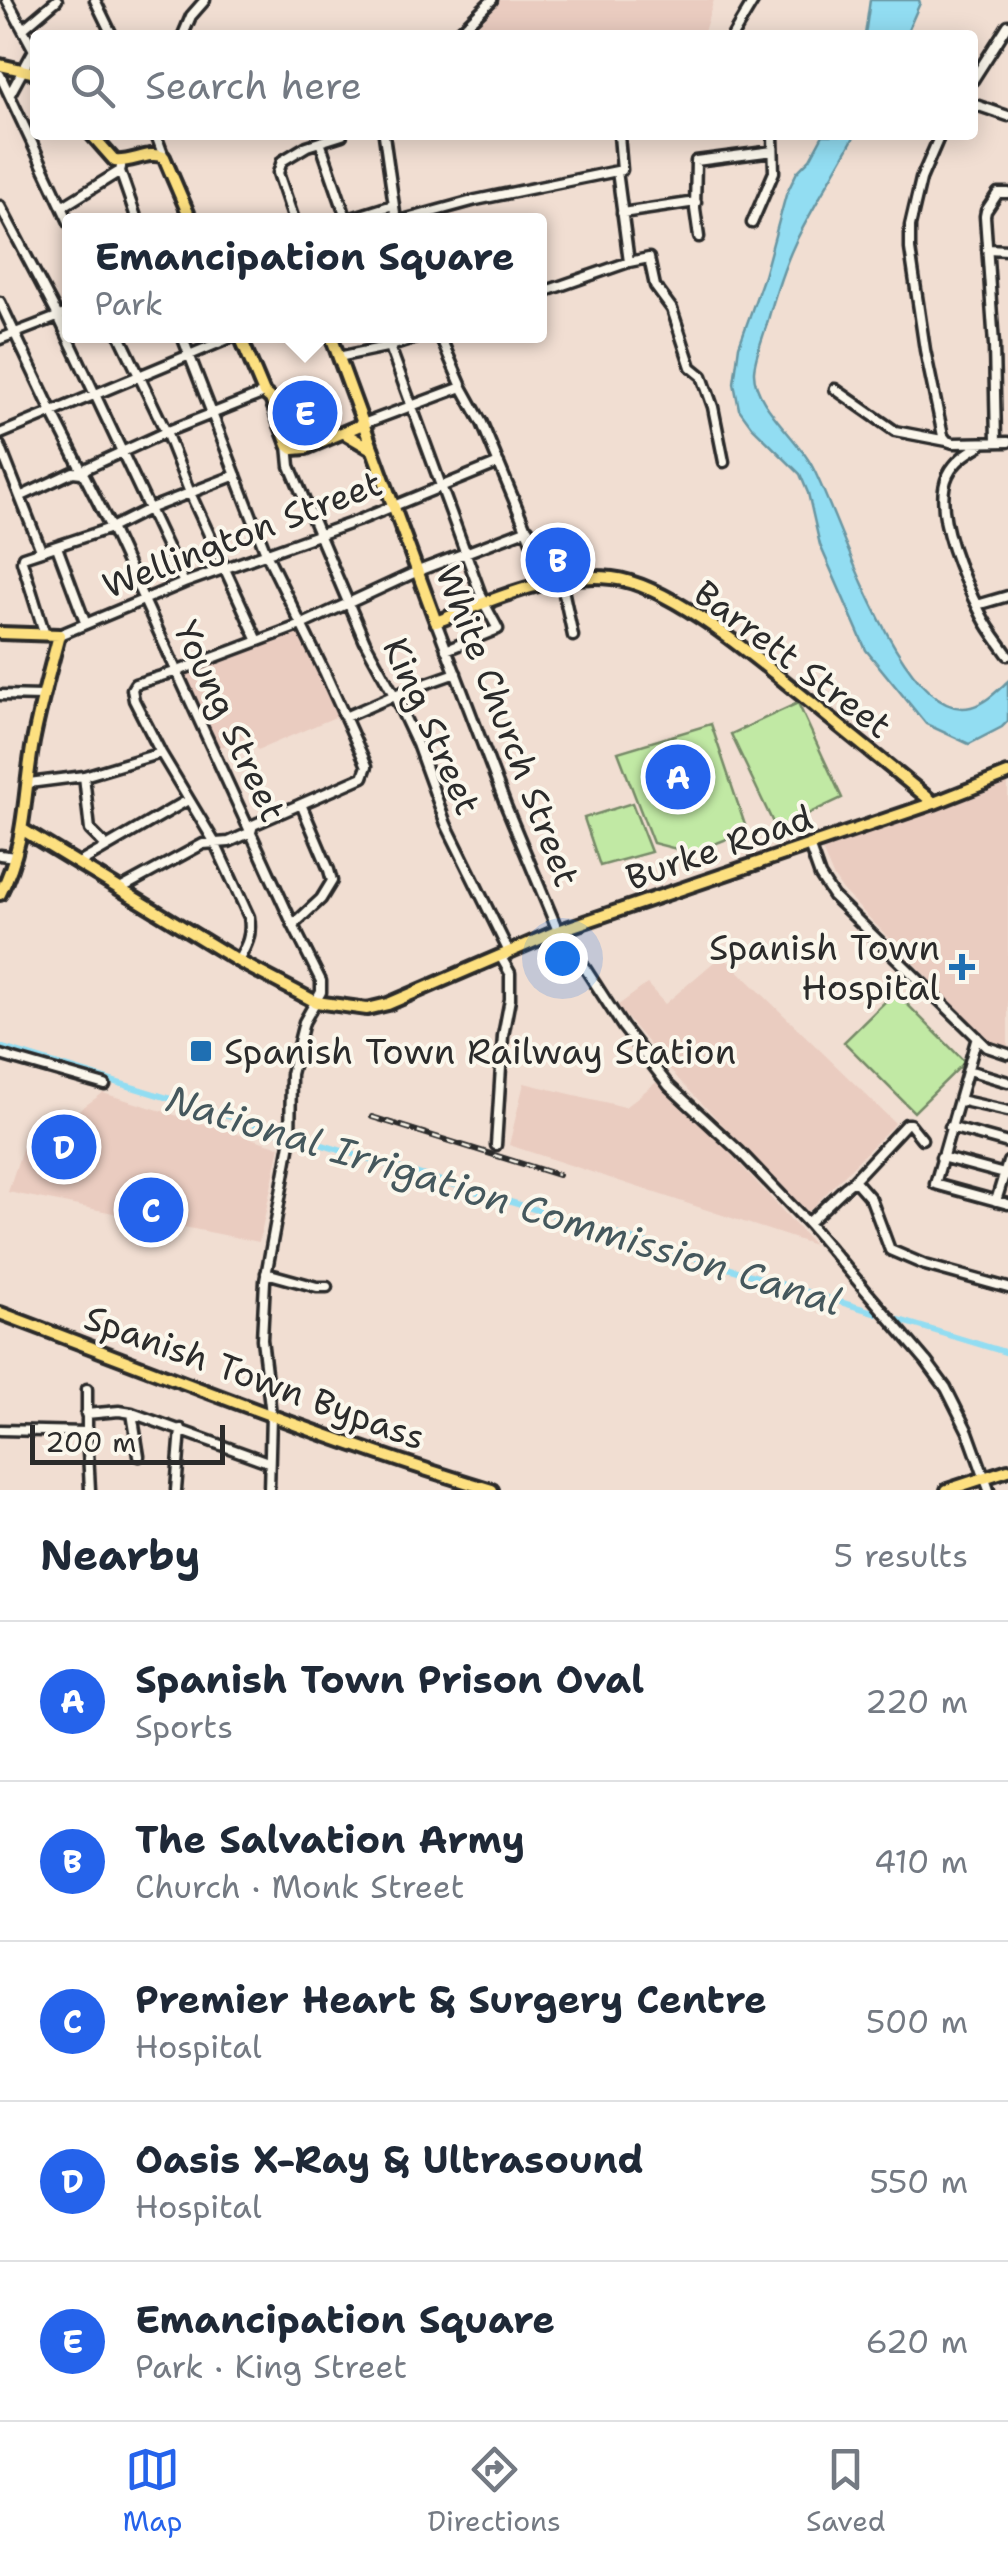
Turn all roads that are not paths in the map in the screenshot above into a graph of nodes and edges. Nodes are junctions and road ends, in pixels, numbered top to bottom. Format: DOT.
graph roads {
  1 [pos="7,0"];
  2 [pos="56,0"];
  3 [pos="96,0"];
  4 [pos="205,0"];
  5 [pos="492,0"];
  6 [pos="754,0"];
  7 [pos="1008,25"];
  8 [pos="24,28"];
  9 [pos="110,30"];
  10 [pos="185,30"];
  11 [pos="461,30"];
  12 [pos="735,30"];
  13 [pos="30,42"];
  14 [pos="30,58"];
  15 [pos="0,64"];
  16 [pos="22,71"];
  17 [pos="30,72"];
  18 [pos="978,72"];
  19 [pos="0,75"];
  20 [pos="10,95"];
  21 [pos="978,106"];
  22 [pos="1008,116"];
  23 [pos="30,138"];
  24 [pos="31,140"];
  25 [pos="96,140"];
  26 [pos="158,140"];
  27 [pos="322,140"];
  28 [pos="324,140"];
  29 [pos="385,140"];
  30 [pos="619,140"];
  31 [pos="773,140"];
  32 [pos="938,140"];
  33 [pos="774,151"];
  34 [pos="164,157"];
  35 [pos="120,167"];
  36 [pos="617,171"];
  37 [pos="1008,193"];
  38 [pos="696,202"];
  39 [pos="393,205"];
  40 [pos="62,207"];
  41 [pos="2,212"];
  42 [pos="65,213"];
  43 [pos="135,213"];
  44 [pos="188,213"];
  45 [pos="292,213"];
  46 [pos="344,213"];
  47 [pos="368,213"];
  48 [pos="396,213"];
  49 [pos="426,213"];
  50 [pos="622,213"];
  51 [pos="752,223"];
  52 [pos="699,237"];
  53 [pos="987,249"];
  54 [pos="1008,250"];
  55 [pos="629,262"];
  56 [pos="547,291"];
  57 [pos="0,302"];
  58 [pos="62,315"];
  59 [pos="58,316"];
  60 [pos="62,325"];
  61 [pos="15,334"];
  62 [pos="0,339"];
  63 [pos="70,343"];
  64 [pos="123,343"];
  65 [pos="185,343"];
  66 [pos="220,343"];
  67 [pos="241,343"];
  68 [pos="333,343"];
  69 [pos="389,343"];
  70 [pos="400,343"];
  71 [pos="443,343"];
  72 [pos="994,345"];
  73 [pos="390,346"];
  74 [pos="1008,346"];
  75 [pos="189,355"];
  76 [pos="338,356"];
  77 [pos="137,375"];
  78 [pos="462,387"];
  79 [pos="836,389"];
  80 [pos="93,393"];
  81 [pos="264,394"];
  82 [pos="411,406"];
  83 [pos="52,412"];
  84 [pos="212,414"];
  85 [pos="364,424"];
  86 [pos="166,432"];
  87 [pos="344,433"];
  88 [pos="0,434"];
  89 [pos="947,442"];
  90 [pos="996,442"];
  91 [pos="1008,442"];
  92 [pos="982,444"];
  93 [pos="288,445"];
  94 [pos="0,446"];
  95 [pos="374,450"];
  96 [pos="121,451"];
  97 [pos="498,462"];
  98 [pos="724,462"];
  99 [pos="82,472"];
  100 [pos="236,475"];
  101 [pos="440,487"];
  102 [pos="190,492"];
  103 [pos="22,496"];
  104 [pos="394,506"];
  105 [pos="151,508"];
  106 [pos="111,528"];
  107 [pos="528,529"];
  108 [pos="319,535"];
  109 [pos="56,547"];
  110 [pos="42,550"];
  111 [pos="266,553"];
  112 [pos="466,553"];
  113 [pos="224,568"];
  114 [pos="418,570"];
  115 [pos="554,581"];
  116 [pos="184,583"];
  117 [pos="1008,596"];
  118 [pos="144,601"];
  119 [pos="348,602"];
  120 [pos="484,603"];
  121 [pos="977,605"];
  122 [pos="85,622"];
  123 [pos="436,622"];
  124 [pos="302,625"];
  125 [pos="0,633"];
  126 [pos="45,635"];
  127 [pos="59,635"];
  128 [pos="573,636"];
  129 [pos="258,640"];
  130 [pos="446,650"];
  131 [pos="1008,655"];
  132 [pos="178,671"];
  133 [pos="456,673"];
  134 [pos="0,695"];
  135 [pos="394,695"];
  136 [pos="44,696"];
  137 [pos="345,718"];
  138 [pos="161,753"];
  139 [pos="1008,774"];
  140 [pos="84,776"];
  141 [pos="29,783"];
  142 [pos="188,800"];
  143 [pos="934,803"];
  144 [pos="301,804"];
  145 [pos="23,830"];
  146 [pos="251,832"];
  147 [pos="215,843"];
  148 [pos="809,845"];
  149 [pos="106,846"];
  150 [pos="0,856"];
  151 [pos="15,856"];
  152 [pos="79,864"];
  153 [pos="120,889"];
  154 [pos="0,894"];
  155 [pos="292,925"];
  156 [pos="558,931"];
  157 [pos="509,952"];
  158 [pos="238,960"];
  159 [pos="316,1002"];
  160 [pos="977,1037"];
  161 [pos="0,1054"];
  162 [pos="1008,1054"];
  163 [pos="968,1070"];
  164 [pos="1008,1082"];
  165 [pos="105,1085"];
  166 [pos="958,1100"];
  167 [pos="1008,1111"];
  168 [pos="950,1127"];
  169 [pos="922,1139"];
  170 [pos="1008,1143"];
  171 [pos="496,1145"];
  172 [pos="941,1157"];
  173 [pos="1008,1162"];
  174 [pos="1006,1174"];
  175 [pos="851,1182"];
  176 [pos="996,1201"];
  177 [pos="1008,1204"];
  178 [pos="808,1223"];
  179 [pos="266,1273"];
  180 [pos="327,1286"];
  181 [pos="1008,1288"];
  182 [pos="0,1314"];
  183 [pos="87,1388"];
  184 [pos="132,1413"];
  185 [pos="86,1414"];
  186 [pos="271,1414"];
  187 [pos="181,1429"];
  188 [pos="0,1430"];
  189 [pos="87,1432"];
  190 [pos="139,1456"];
  191 [pos="268,1462"];
  192 [pos="1008,1470"];
  193 [pos="987,1484"];
  194 [pos="90,1490"];
  195 [pos="176,1490"];
  196 [pos="269,1490"];
  197 [pos="492,1490"];
  198 [pos="946,1490"];
  1 -- 8 [label="street"];
  2 -- 8 [label="street"];
  3 -- 9 [label="street"];
  4 -- 10 [label="street"];
  5 -- 11 [label="street"];
  6 -- 12 [label="street"];
  7 -- 18 [label="street"];
  8 -- 13 [label="street"];
  14 -- 16 [label="street"];
  15 -- 16 [label="main road"];
  16 -- 17 [label="main road"];
  16 -- 20 [label="street"];
  19 -- 20 [label="street"];
  20 -- 23 [label="street"];
  21 -- 22 [label="street"];
  24 -- 40 [label="street"];
  25 -- 35 [label="main road"];
  26 -- 34 [label="street"];
  27 -- 45 [label="street"];
  28 -- 46 [label="street"];
  29 -- 39 [label="street"];
  30 -- 36 [label="street"];
  31 -- 33 [label="street"];
  32 -- 89 [label="street"];
  33 -- 38 [label="street"];
  33 -- 51 [label="street"];
  34 -- 35 [label="main road"];
  34 -- 44 [label="main road"];
  35 -- 40 [label="street"];
  35 -- 43 [label="street"];
  36 -- 49 [label="street"];
  36 -- 50 [label="street"];
  37 -- 53 [label="street"];
  38 -- 50 [label="street"];
  38 -- 52 [label="street"];
  39 -- 47 [label="street"];
  39 -- 48 [label="street"];
  40 -- 42 [label="street"];
  41 -- 59 [label="street"];
  50 -- 55 [label="street"];
  53 -- 54 [label="street"];
  53 -- 72 [label="street"];
  55 -- 56 [label="street"];
  55 -- 98 [label="street"];
  57 -- 61 [label="street, Young Street"];
  58 -- 59 [label="street"];
  59 -- 60 [label="street"];
  59 -- 61 [label="street"];
  61 -- 62 [label="street"];
  61 -- 83 [label="street, Young Street"];
  63 -- 80 [label="street"];
  64 -- 77 [label="street"];
  65 -- 75 [label="street"];
  66 -- 75 [label="street"];
  67 -- 81 [label="main road, King Street"];
  68 -- 76 [label="main road, White Church Street"];
  69 -- 73 [label="street"];
  70 -- 73 [label="street"];
  71 -- 78 [label="street"];
  72 -- 74 [label="street"];
  72 -- 90 [label="street"];
  73 -- 76 [label="street"];
  73 -- 82 [label="street"];
  75 -- 77 [label="street"];
  75 -- 84 [label="street"];
  76 -- 85 [label="main road, White Church Street"];
  77 -- 80 [label="street"];
  77 -- 86 [label="street"];
  78 -- 82 [label="street"];
  78 -- 97 [label="street"];
  79 -- 89 [label="street"];
  80 -- 83 [label="street"];
  80 -- 96 [label="street"];
  81 -- 84 [label="street"];
  81 -- 93 [label="main road, King Street"];
  82 -- 85 [label="street"];
  82 -- 101 [label="street"];
  83 -- 88 [label="street"];
  83 -- 99 [label="street, Young Street"];
  84 -- 86 [label="street"];
  84 -- 100 [label="street"];
  85 -- 87 [label="main road"];
  85 -- 95 [label="main road, White Church Street"];
  86 -- 96 [label="street"];
  86 -- 102 [label="street"];
  87 -- 93 [label="main road"];
  87 -- 95 [label="main road"];
  89 -- 92 [label="street"];
  90 -- 91 [label="street"];
  90 -- 92 [label="street"];
  92 -- 121 [label="street"];
  93 -- 108 [label="street, King Street"];
  94 -- 103 [label="street"];
  95 -- 104 [label="main road, White Church Street"];
  96 -- 99 [label="street"];
  96 -- 105 [label="street"];
  97 -- 101 [label="street, Wellington Street"];
  97 -- 107 [label="street"];
  99 -- 103 [label="street"];
  99 -- 106 [label="street, Young Street"];
  100 -- 102 [label="street"];
  100 -- 111 [label="street"];
  101 -- 104 [label="street, Wellington Street"];
  101 -- 112 [label="street"];
  102 -- 105 [label="street"];
  102 -- 113 [label="street"];
  103 -- 110 [label="street"];
  104 -- 108 [label="street, Wellington Street"];
  104 -- 114 [label="main road, White Church Street"];
  105 -- 106 [label="street"];
  105 -- 116 [label="street"];
  106 -- 109 [label="street"];
  106 -- 118 [label="street, Young Street"];
  107 -- 112 [label="street"];
  107 -- 115 [label="street"];
  108 -- 111 [label="street, Wellington Street"];
  108 -- 119 [label="street, King Street"];
  109 -- 110 [label="street"];
  109 -- 122 [label="street"];
  110 -- 126 [label="street"];
  111 -- 113 [label="street, Wellington Street"];
  111 -- 124 [label="street"];
  112 -- 114 [label="street"];
  112 -- 120 [label="street"];
  113 -- 116 [label="street, Wellington Street"];
  113 -- 129 [label="street"];
  114 -- 119 [label="street"];
  114 -- 123 [label="main road, White Church Street"];
  115 -- 120 [label="main road, Barrett Street"];
  115 -- 128 [label="street"];
  115 -- 143 [label="main road, Barrett Street"];
  116 -- 118 [label="street, Wellington Street"];
  117 -- 121 [label="street"];
  118 -- 122 [label="street, Wellington Street"];
  118 -- 132 [label="street, Young Street"];
  119 -- 124 [label="street"];
  119 -- 135 [label="street, King Street"];
  120 -- 123 [label="main road, Barrett Street"];
  120 -- 130 [label="street"];
  121 -- 131 [label="street"];
  122 -- 127 [label="street, Wellington Street"];
  123 -- 130 [label="street, White Church Street"];
  124 -- 129 [label="street"];
  124 -- 137 [label="street"];
  125 -- 126 [label="main road, Wellington Street"];
  126 -- 127 [label="main road, Wellington Street"];
  127 -- 136 [label="main road"];
  129 -- 132 [label="street"];
  130 -- 133 [label="street, White Church Street"];
  132 -- 138 [label="street"];
  132 -- 146 [label="street, Young Street"];
  133 -- 135 [label="street"];
  133 -- 156 [label="street, White Church Street"];
  134 -- 136 [label="street"];
  135 -- 137 [label="street"];
  135 -- 157 [label="street, King Street"];
  136 -- 141 [label="main road"];
  137 -- 144 [label="street"];
  138 -- 140 [label="street"];
  138 -- 142 [label="street"];
  139 -- 143 [label="main road, Burke Road"];
  140 -- 141 [label="street"];
  140 -- 149 [label="street"];
  141 -- 145 [label="main road"];
  142 -- 147 [label="street"];
  142 -- 149 [label="street"];
  143 -- 148 [label="main road, Burke Road"];
  144 -- 146 [label="street"];
  144 -- 155 [label="street"];
  145 -- 151 [label="main road"];
  145 -- 152 [label="main road, Burke Road"];
  146 -- 147 [label="street"];
  146 -- 155 [label="street, Young Street"];
  147 -- 153 [label="street"];
  147 -- 158 [label="street"];
  148 -- 156 [label="main road, Burke Road"];
  148 -- 160 [label="street"];
  149 -- 152 [label="street"];
  150 -- 151 [label="street"];
  151 -- 154 [label="main road"];
  152 -- 153 [label="main road, Burke Road"];
  153 -- 158 [label="main road, Burke Road"];
  155 -- 159 [label="street, Young Street"];
  156 -- 157 [label="main road, Burke Road"];
  156 -- 178 [label="street, White Church Street"];
  157 -- 159 [label="main road, Burke Road"];
  157 -- 171 [label="street, King Street"];
  158 -- 159 [label="main road, Burke Road"];
  159 -- 179 [label="street"];
  160 -- 162 [label="street"];
  160 -- 163 [label="street"];
  161 -- 165 [label="street"];
  163 -- 164 [label="street"];
  163 -- 166 [label="street"];
  166 -- 167 [label="street"];
  166 -- 168 [label="street"];
  168 -- 170 [label="street"];
  168 -- 172 [label="street"];
  169 -- 175 [label="street"];
  172 -- 174 [label="street"];
  172 -- 176 [label="street"];
  173 -- 174 [label="street"];
  174 -- 176 [label="street"];
  175 -- 178 [label="street"];
  175 -- 181 [label="street"];
  176 -- 177 [label="street"];
  178 -- 193 [label="street, White Church Street"];
  179 -- 180 [label="street"];
  179 -- 186 [label="street"];
  182 -- 186 [label="main road, Spanish Town Bypass"];
  183 -- 185 [label="street"];
  184 -- 185 [label="street"];
  184 -- 187 [label="street"];
  184 -- 190 [label="street"];
  185 -- 189 [label="street"];
  186 -- 191 [label="street"];
  186 -- 197 [label="main road, Spanish Town Bypass"];
  187 -- 191 [label="street"];
  187 -- 195 [label="street"];
  188 -- 189 [label="street"];
  189 -- 194 [label="street"];
  191 -- 196 [label="street"];
  192 -- 193 [label="main road"];
  193 -- 198 [label="main road"];
}
